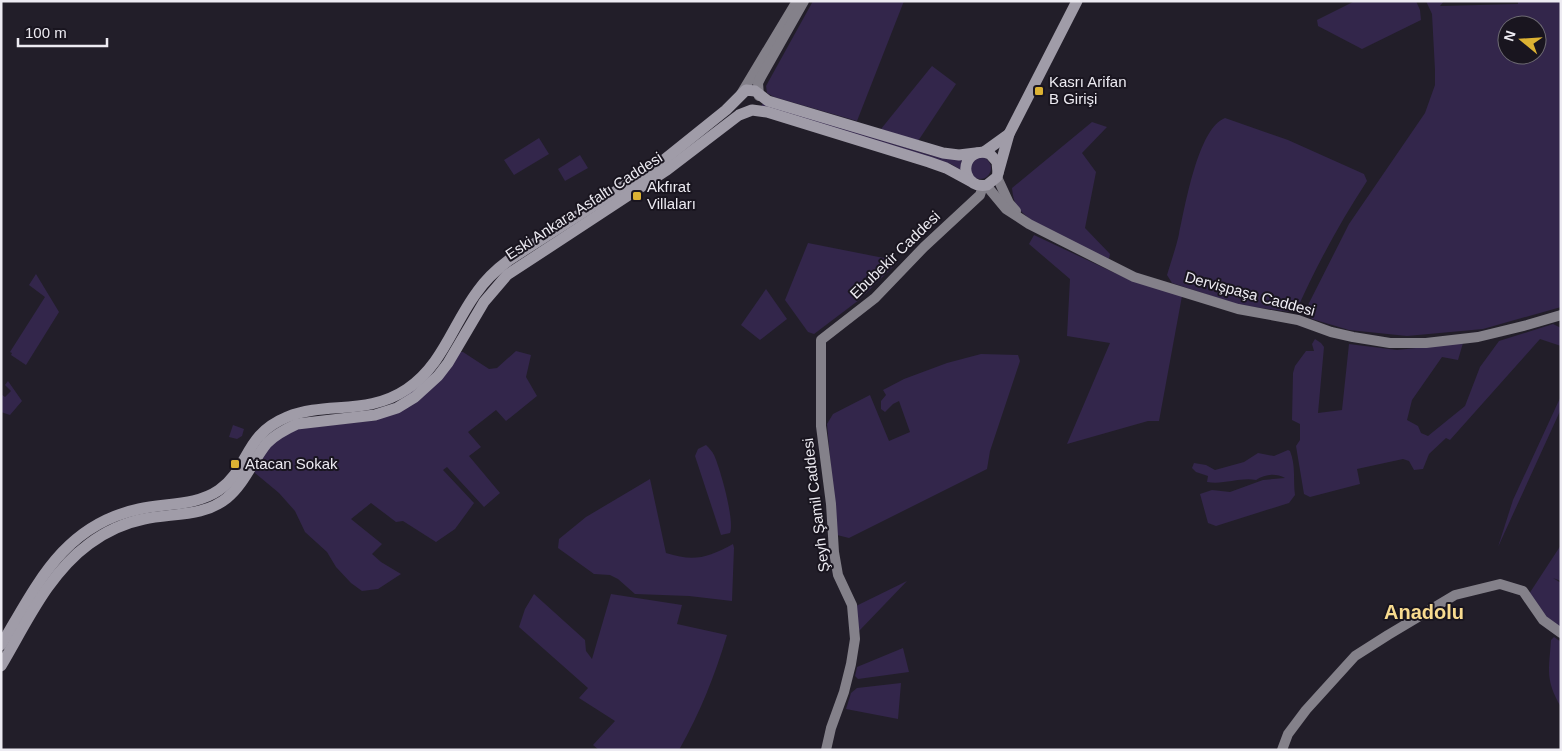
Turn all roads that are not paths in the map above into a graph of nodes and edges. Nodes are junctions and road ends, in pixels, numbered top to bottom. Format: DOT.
graph roads {
  1 [pos="797,1"];
  2 [pos="804,1"];
  3 [pos="1077,1"];
  4 [pos="741,94"];
  5 [pos="759,96"];
  6 [pos="752,110"];
  7 [pos="1008,134"];
  8 [pos="982,152"];
  9 [pos="997,175"];
  10 [pos="970,181"];
  11 [pos="985,185"];
  12 [pos="1029,224"];
  13 [pos="1561,315"];
  14 [pos="822,340"];
  15 [pos="1561,633"];
  16 [pos="1,645"];
  17 [pos="1,666"];
  18 [pos="826,750"];
  19 [pos="1282,750"];
  1 -- 4 [label="street"];
  2 -- 5 [label="street"];
  3 -- 7 [label="main road"];
  4 -- 5 [label="main road"];
  4 -- 6 [label="main road"];
  4 -- 16 [label="main road, Eski Ankara Asfaltı Caddesi"];
  5 -- 6 [label="main road"];
  5 -- 8 [label="main road"];
  6 -- 10 [label="main road"];
  6 -- 17 [label="main road, Eski Ankara Asfaltı Caddesi"];
  7 -- 8 [label="main road"];
  7 -- 9 [label="main road"];
  8 -- 9 [label="main road"];
  8 -- 10 [label="main road"];
  9 -- 11 [label="main road"];
  9 -- 12 [label="street"];
  10 -- 11 [label="main road"];
  11 -- 12 [label="street, Dervişpaşa Caddesi"];
  11 -- 14 [label="street, Ebubekir Caddesi"];
  12 -- 13 [label="street, Dervişpaşa Caddesi"];
  14 -- 18 [label="street, Şeyh Şamil Caddesi"];
  15 -- 19 [label="street"];
}
